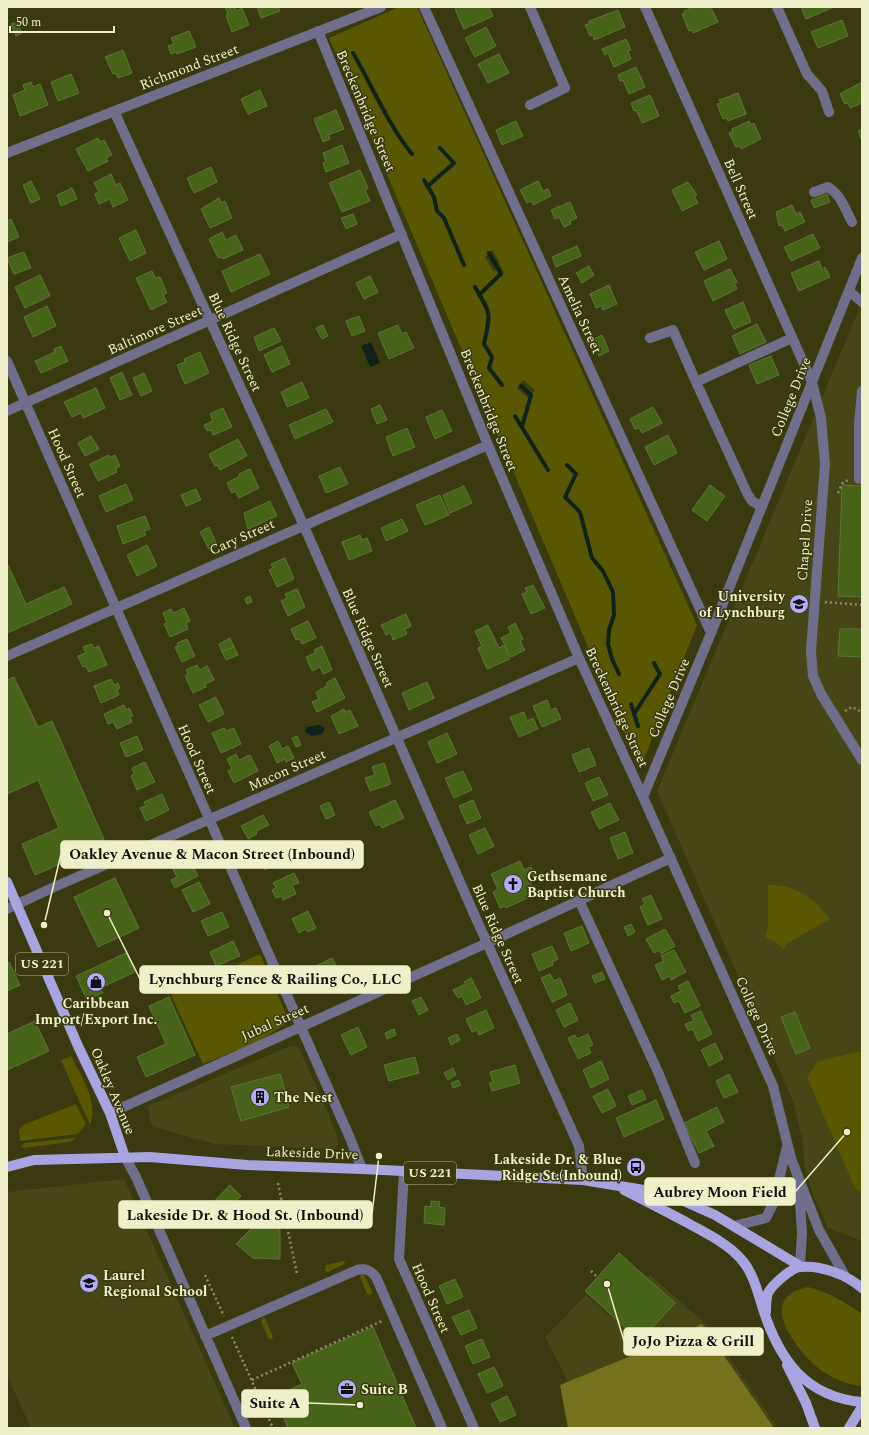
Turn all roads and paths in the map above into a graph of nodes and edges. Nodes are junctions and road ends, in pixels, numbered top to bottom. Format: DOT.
graph roads {
  1 [pos="381,7"];
  2 [pos="424,7"];
  3 [pos="530,7"];
  4 [pos="645,7"];
  5 [pos="777,7"];
  6 [pos="318,31"];
  7 [pos="530,105"];
  8 [pos="114,111"];
  9 [pos="829,112"];
  10 [pos="7,153"];
  11 [pos="814,192"];
  12 [pos="852,222"];
  13 [pos="402,234"];
  14 [pos="862,258"];
  15 [pos="849,291"];
  16 [pos="862,302"];
  17 [pos="210,321"];
  18 [pos="650,338"];
  19 [pos="792,338"];
  20 [pos="7,361"];
  21 [pos="696,382"];
  22 [pos="812,382"];
  23 [pos="862,391"];
  24 [pos="25,403"];
  25 [pos="7,411"];
  26 [pos="488,445"];
  27 [pos="859,479"];
  28 [pos="762,507"];
  29 [pos="304,526"];
  30 [pos="815,601"];
  31 [pos="862,605"];
  32 [pos="115,608"];
  33 [pos="711,633"];
  34 [pos="7,656"];
  35 [pos="579,658"];
  36 [pos="862,712"];
  37 [pos="835,717"];
  38 [pos="396,737"];
  39 [pos="862,760"];
  40 [pos="643,797"];
  41 [pos="209,821"];
  42 [pos="671,858"];
  43 [pos="7,882"];
  44 [pos="579,900"];
  45 [pos="17,904"];
  46 [pos="7,910"];
  47 [pos="487,943"];
  48 [pos="301,1026"];
  49 [pos="110,1113"];
  50 [pos="788,1146"];
  51 [pos="125,1157"];
  52 [pos="694,1163"];
  53 [pos="7,1167"];
  54 [pos="362,1169"];
  55 [pos="404,1172"];
  56 [pos="798,1179"];
  57 [pos="583,1180"];
  58 [pos="278,1184"];
  59 [pos="617,1186"];
  60 [pos="734,1226"];
  61 [pos="800,1266"];
  62 [pos="591,1271"];
  63 [pos="297,1274"];
  64 [pos="205,1275"];
  65 [pos="845,1276"];
  66 [pos="598,1277"];
  67 [pos="860,1285"];
  68 [pos="224,1316"];
  69 [pos="765,1316"];
  70 [pos="385,1320"];
  71 [pos="231,1333"];
  72 [pos="206,1336"];
  73 [pos="782,1354"];
  74 [pos="252,1380"];
  75 [pos="275,1398"];
  76 [pos="862,1402"];
  77 [pos="262,1404"];
  78 [pos="862,1407"];
  79 [pos="246,1428"];
  80 [pos="273,1428"];
  81 [pos="442,1428"];
  82 [pos="473,1428"];
  83 [pos="815,1428"];
  84 [pos="849,1428"];
  1 -- 6 [label="street, Richmond Street"];
  2 -- 33 [label="street, Amelia Street"];
  3 -- 7 [label="street"];
  4 -- 19 [label="street, Bell Street"];
  5 -- 9 [label="street"];
  6 -- 8 [label="street, Richmond Street"];
  6 -- 13 [label="street, Breckenbridge Street"];
  8 -- 10 [label="street, Richmond Street"];
  8 -- 17 [label="street, Blue Ridge Street"];
  11 -- 12 [label="street"];
  13 -- 17 [label="street, Baltimore Street"];
  13 -- 26 [label="street, Breckenbridge Street"];
  14 -- 15 [label="street, College Drive"];
  15 -- 16 [label="street"];
  15 -- 22 [label="street, College Drive"];
  17 -- 24 [label="street, Baltimore Street"];
  17 -- 29 [label="street, Blue Ridge Street"];
  18 -- 21 [label="street"];
  19 -- 21 [label="street"];
  19 -- 22 [label="street, Bell Street"];
  20 -- 24 [label="street, Hood Street"];
  21 -- 28 [label="street"];
  22 -- 28 [label="street, College Drive"];
  22 -- 30 [label="street, Chapel Drive"];
  23 -- 27 [label="street"];
  24 -- 25 [label="street, Baltimore Street"];
  24 -- 32 [label="street, Hood Street"];
  26 -- 29 [label="street, Cary Street"];
  26 -- 35 [label="street, Breckenbridge Street"];
  28 -- 33 [label="street, College Drive"];
  29 -- 32 [label="street, Cary Street"];
  29 -- 38 [label="street, Blue Ridge Street"];
  30 -- 31 [label="path"];
  30 -- 37 [label="street, Chapel Drive"];
  32 -- 34 [label="street, Cary Street"];
  32 -- 41 [label="street, Hood Street"];
  33 -- 40 [label="street, College Drive"];
  35 -- 38 [label="street, Macon Street"];
  35 -- 40 [label="street, Breckenbridge Street"];
  36 -- 37 [label="path"];
  37 -- 39 [label="street, Chapel Drive"];
  38 -- 41 [label="street, Macon Street"];
  38 -- 47 [label="street, Blue Ridge Street"];
  40 -- 42 [label="street, College Drive"];
  41 -- 45 [label="street, Macon Street"];
  41 -- 48 [label="street, Hood Street"];
  42 -- 44 [label="street, Jubal Street"];
  42 -- 50 [label="street, College Drive"];
  43 -- 45 [label="main road, Oakley Avenue / US 221"];
  44 -- 47 [label="street, Jubal Street"];
  44 -- 52 [label="street"];
  45 -- 46 [label="street, Macon Street"];
  45 -- 49 [label="main road, Oakley Avenue / US 221"];
  47 -- 48 [label="street, Jubal Street"];
  47 -- 57 [label="street, Blue Ridge Street"];
  48 -- 49 [label="street, Jubal Street"];
  48 -- 54 [label="street, Hood Street"];
  49 -- 51 [label="main road, Oakley Avenue / US 221"];
  50 -- 56 [label="street, College Drive"];
  50 -- 60 [label="street, College Drive"];
  51 -- 53 [label="main road, Lakeside Drive"];
  51 -- 54 [label="main road, Lakeside Drive / US 221"];
  51 -- 72 [label="street"];
  54 -- 55 [label="main road, Lakeside Drive / US 221"];
  55 -- 57 [label="main road, Lakeside Drive / US 221"];
  55 -- 82 [label="street, Hood Street"];
  56 -- 61 [label="street, College Drive"];
  56 -- 65 [label="street, College Drive"];
  57 -- 59 [label="main road, Lakeside Drive / US 221"];
  58 -- 63 [label="path"];
  59 -- 60 [label="main road, Lakeside Drive / US 221"];
  59 -- 69 [label="main road, Lakeside Drive"];
  60 -- 61 [label="main road, Lakeside Drive / US 221"];
  61 -- 65 [label="main road"];
  61 -- 69 [label="main road"];
  62 -- 66 [label="path"];
  64 -- 68 [label="path"];
  65 -- 67 [label="main road"];
  69 -- 73 [label="main road, Lakeside Drive"];
  70 -- 74 [label="path"];
  71 -- 74 [label="path"];
  72 -- 79 [label="street"];
  72 -- 81 [label="street"];
  73 -- 76 [label="main road"];
  73 -- 83 [label="main road"];
  74 -- 77 [label="path"];
  75 -- 77 [label="path"];
  77 -- 80 [label="path"];
  78 -- 84 [label="main road"];
}
